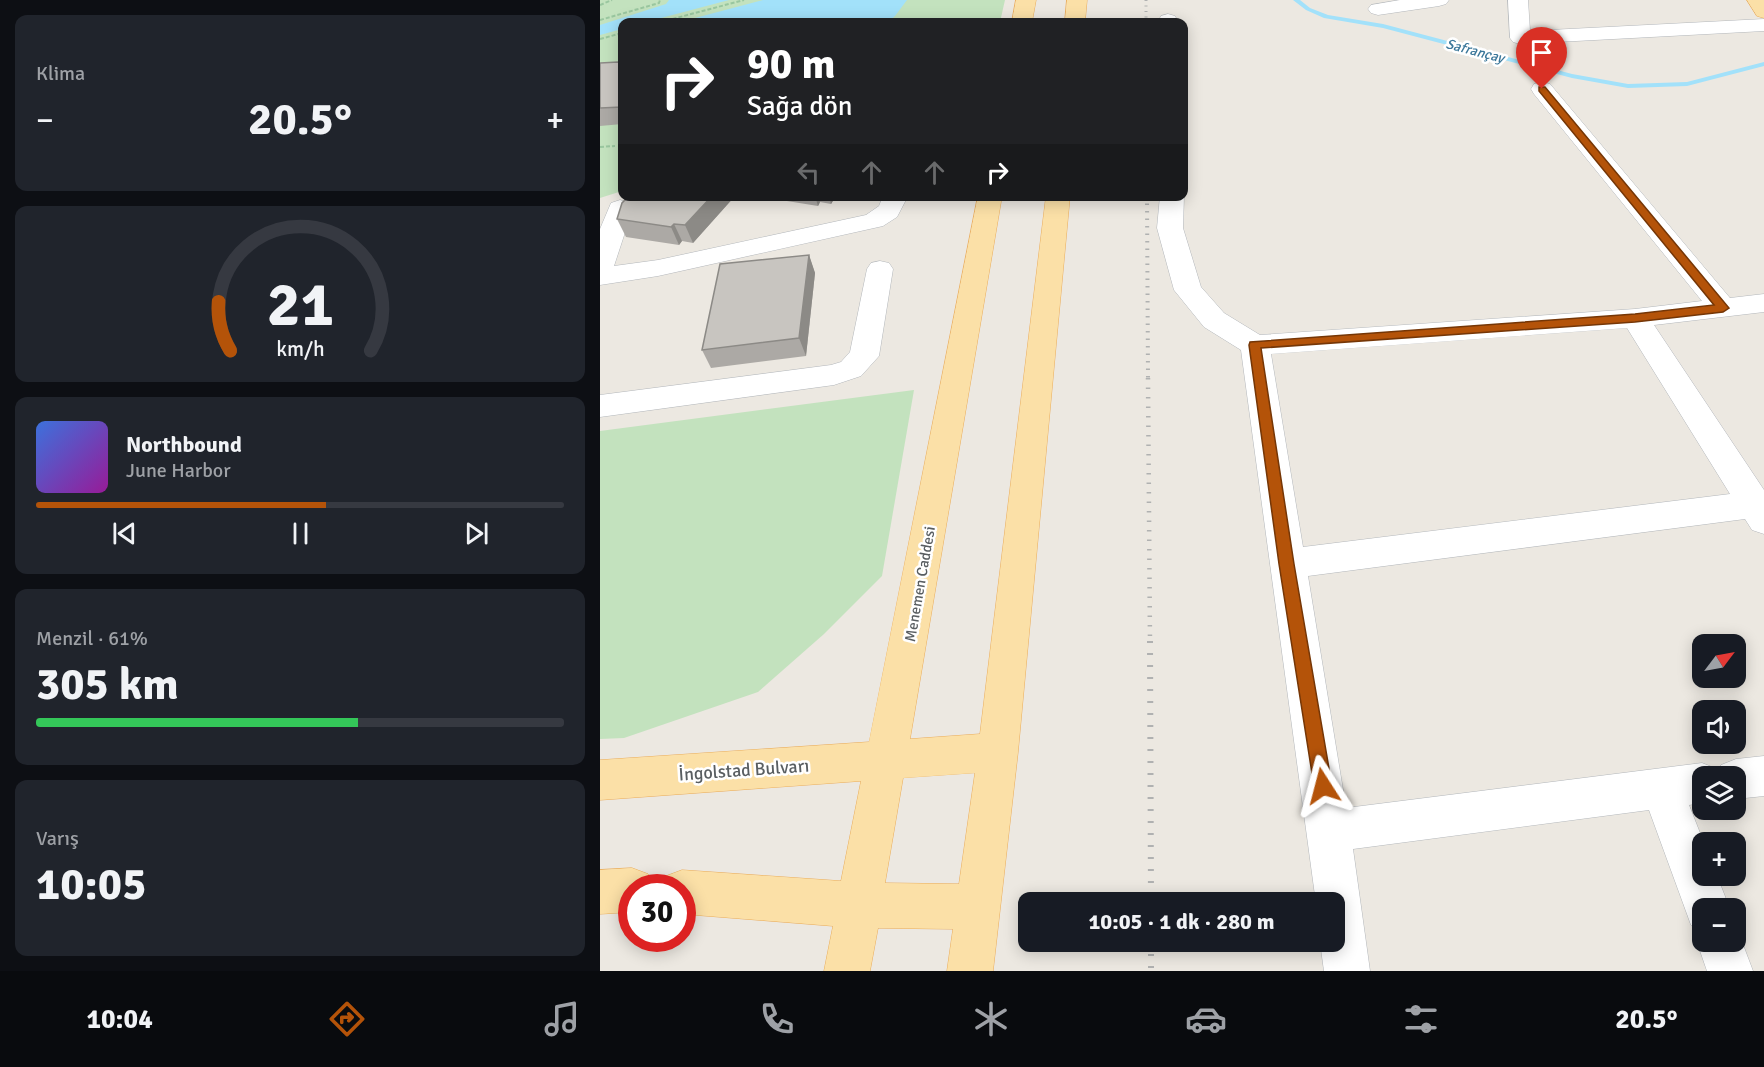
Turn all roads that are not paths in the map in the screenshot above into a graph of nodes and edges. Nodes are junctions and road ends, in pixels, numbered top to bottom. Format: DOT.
graph roads {
  1 [pos="1026,0"];
  2 [pos="1077,0"];
  3 [pos="1439,0"];
  4 [pos="1518,0"];
  5 [pos="1757,0"];
  6 [pos="1378,9"];
  7 [pos="1764,12"];
  8 [pos="1023,18"];
  9 [pos="1075,18"];
  10 [pos="1764,25"];
  11 [pos="1542,89"];
  12 [pos="894,201"];
  13 [pos="989,201"];
  14 [pos="1057,201"];
  15 [pos="1172,201"];
  16 [pos="620,208"];
  17 [pos="600,267"];
  18 [pos="880,269"];
  19 [pos="600,277"];
  20 [pos="1764,303"];
  21 [pos="1723,308"];
  22 [pos="1635,318"];
  23 [pos="1255,345"];
  24 [pos="600,406"];
  25 [pos="1761,510"];
  26 [pos="1286,564"];
  27 [pos="998,752"];
  28 [pos="888,760"];
  29 [pos="1764,776"];
  30 [pos="1746,778"];
  31 [pos="600,780"];
  32 [pos="1692,784"];
  33 [pos="1661,787"];
  34 [pos="1330,831"];
  35 [pos="618,891"];
  36 [pos="600,892"];
  37 [pos="696,893"];
  38 [pos="1703,898"];
  39 [pos="858,905"];
  40 [pos="977,907"];
  41 [pos="1723,952"];
  42 [pos="847,971"];
  43 [pos="970,971"];
  44 [pos="1347,971"];
  45 [pos="1731,971"];
  1 -- 8 [label="main road"];
  2 -- 9 [label="main road"];
  3 -- 6 [label="street"];
  4 -- 10 [label="street"];
  5 -- 7 [label="main road"];
  11 -- 21 [label="street"];
  12 -- 19 [label="street"];
  13 -- 28 [label="main road, Menemen Caddesi"];
  14 -- 27 [label="main road"];
  15 -- 23 [label="street"];
  16 -- 17 [label="street"];
  18 -- 24 [label="street"];
  20 -- 21 [label="street"];
  21 -- 22 [label="street"];
  22 -- 23 [label="street"];
  22 -- 25 [label="street"];
  23 -- 26 [label="street"];
  25 -- 26 [label="street"];
  26 -- 34 [label="street"];
  27 -- 28 [label="main road, İngolstad Bulvarı"];
  27 -- 40 [label="main road"];
  28 -- 31 [label="main road, İngolstad Bulvarı"];
  28 -- 39 [label="main road, Menemen Caddesi"];
  29 -- 30 [label="street"];
  32 -- 33 [label="street"];
  33 -- 34 [label="street"];
  33 -- 38 [label="street"];
  34 -- 44 [label="street"];
  35 -- 36 [label="main road"];
  37 -- 39 [label="main road"];
  39 -- 40 [label="main road"];
  39 -- 42 [label="main road, Menemen Caddesi"];
  40 -- 43 [label="main road"];
  41 -- 45 [label="street"];
}
